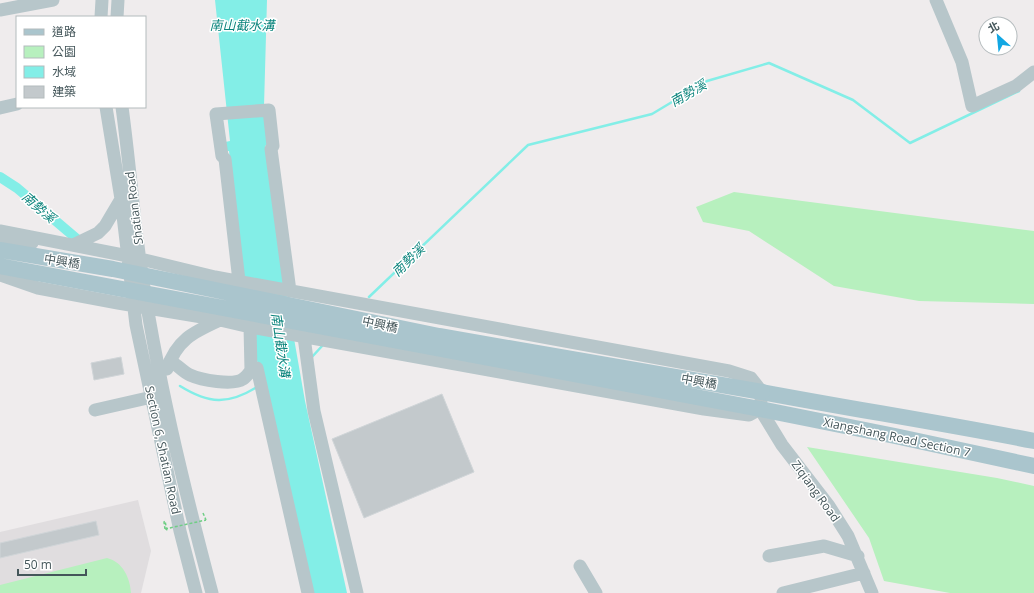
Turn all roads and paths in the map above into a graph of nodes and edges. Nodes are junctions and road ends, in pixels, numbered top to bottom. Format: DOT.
graph roads {
  1 [pos="53,0"];
  2 [pos="102,0"];
  3 [pos="118,0"];
  4 [pos="936,0"];
  5 [pos="0,10"];
  6 [pos="101,16"];
  7 [pos="117,16"];
  8 [pos="1034,72"];
  9 [pos="16,104"];
  10 [pos="0,108"];
  11 [pos="106,108"];
  12 [pos="122,108"];
  13 [pos="121,198"];
  14 [pos="0,231"];
  15 [pos="0,241"];
  16 [pos="58,241"];
  17 [pos="72,245"];
  18 [pos="0,250"];
  19 [pos="134,258"];
  20 [pos="0,266"];
  21 [pos="0,275"];
  22 [pos="239,282"];
  23 [pos="0,283"];
  24 [pos="290,291"];
  25 [pos="58,292"];
  26 [pos="134,306"];
  27 [pos="149,308"];
  28 [pos="220,320"];
  29 [pos="250,327"];
  30 [pos="304,337"];
  31 [pos="170,361"];
  32 [pos="257,368"];
  33 [pos="162,384"];
  34 [pos="762,392"];
  35 [pos="152,397"];
  36 [pos="760,409"];
  37 [pos="95,410"];
  38 [pos="1034,441"];
  39 [pos="1034,466"];
  40 [pos="206,520"];
  41 [pos="167,531"];
  42 [pos="769,556"];
  43 [pos="858,556"];
  44 [pos="580,566"];
  45 [pos="864,573"];
  46 [pos="196,593"];
  47 [pos="212,593"];
  48 [pos="308,593"];
  49 [pos="357,593"];
  50 [pos="596,593"];
  51 [pos="783,593"];
  52 [pos="872,593"];
  1 -- 5 [label="street"];
  2 -- 6 [label="street"];
  3 -- 7 [label="street"];
  4 -- 8 [label="street"];
  9 -- 10 [label="street"];
  11 -- 13 [label="street, Shatian Road"];
  12 -- 19 [label="street, Shatian Road"];
  13 -- 17 [label="street"];
  13 -- 19 [label="street, Shatian Road"];
  14 -- 16 [label="street"];
  15 -- 16 [label="street"];
  16 -- 17 [label="street"];
  17 -- 19 [label="street"];
  18 -- 34 [label="main road, 中興橋, bridge"];
  19 -- 22 [label="street"];
  19 -- 26 [label="street, Shatian Road"];
  19 -- 27 [label="street, Shatian Road"];
  20 -- 36 [label="main road, 中興橋, bridge"];
  21 -- 25 [label="street"];
  22 -- 24 [label="street"];
  22 -- 24 [label="street"];
  23 -- 25 [label="street"];
  24 -- 34 [label="street"];
  25 -- 26 [label="street"];
  26 -- 27 [label="street"];
  26 -- 35 [label="street, Section 6, Shatian Road"];
  27 -- 28 [label="street"];
  27 -- 33 [label="street, Section 6, Shatian Road"];
  28 -- 29 [label="street"];
  28 -- 31 [label="street"];
  29 -- 30 [label="street"];
  29 -- 31 [label="street"];
  30 -- 36 [label="street"];
  30 -- 49 [label="street"];
  31 -- 33 [label="street"];
  32 -- 48 [label="street"];
  33 -- 47 [label="street, Section 6, Shatian Road"];
  34 -- 36 [label="street"];
  34 -- 38 [label="main road, Xiangshang Road Section 7"];
  35 -- 37 [label="street"];
  35 -- 46 [label="street, Section 6, Shatian Road"];
  36 -- 39 [label="main road, Xiangshang Road Section 7"];
  36 -- 43 [label="street, Ziqiang Road"];
  40 -- 41 [label="path, bridge"];
  42 -- 43 [label="street"];
  43 -- 45 [label="street, Ziqiang Road"];
  44 -- 50 [label="street"];
  45 -- 51 [label="street"];
  45 -- 52 [label="street, Ziqiang Road"];
}
